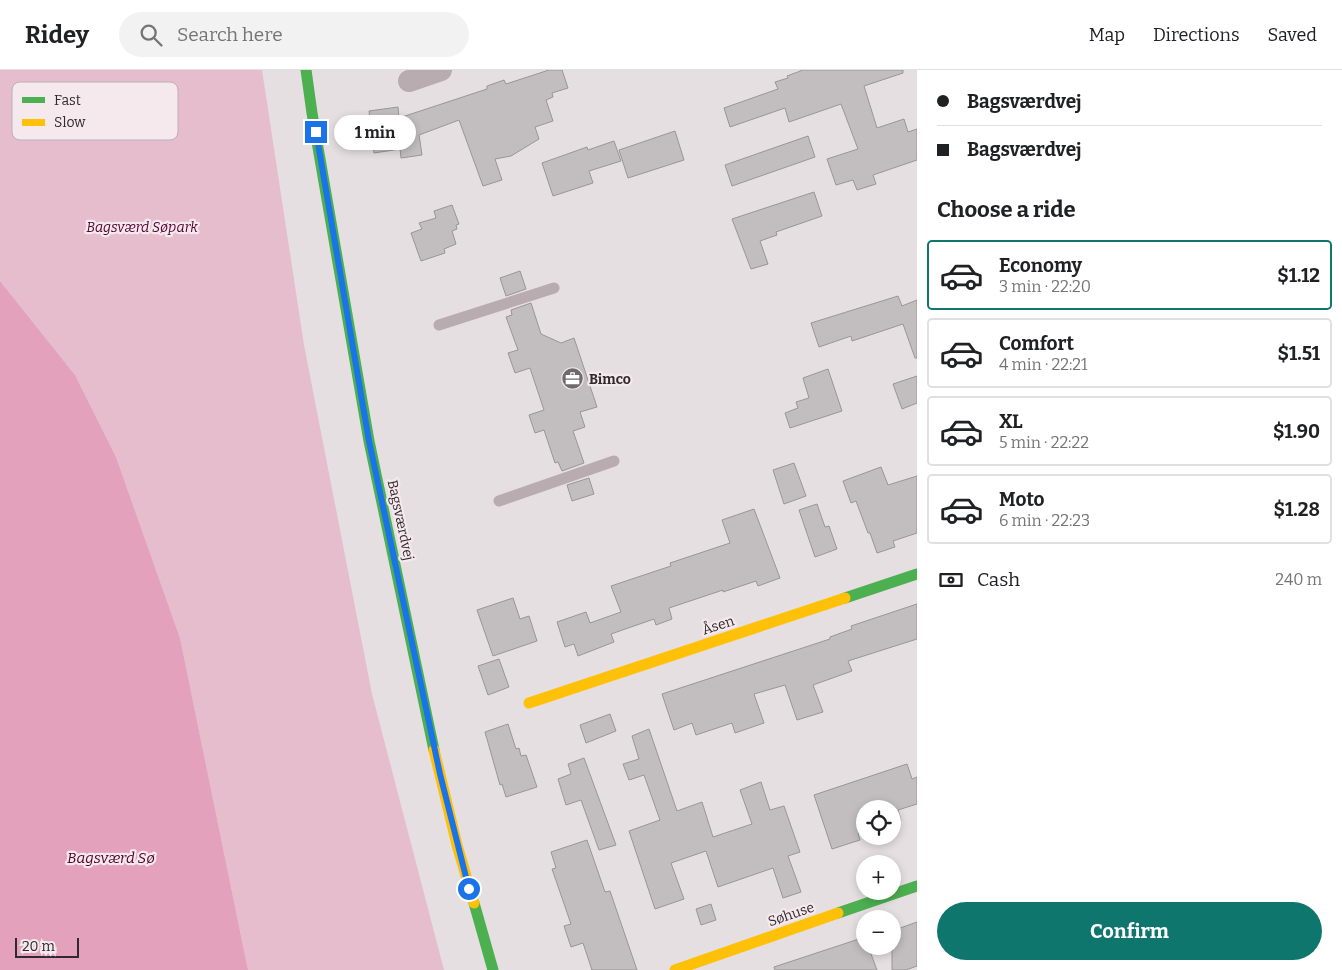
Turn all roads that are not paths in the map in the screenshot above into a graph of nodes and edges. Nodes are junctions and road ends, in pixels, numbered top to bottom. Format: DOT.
graph roads {
  1 [pos="306,70"];
  2 [pos="441,70"];
  3 [pos="409,81"];
  4 [pos="554,288"];
  5 [pos="440,325"];
  6 [pos="614,461"];
  7 [pos="499,501"];
  8 [pos="917,574"];
  9 [pos="529,703"];
  10 [pos="917,886"];
  11 [pos="492,970"];
  12 [pos="675,970"];
  1 -- 11 [label="main road, Bagsværdvej"];
  2 -- 3 [label="street"];
  4 -- 5 [label="lane"];
  6 -- 7 [label="lane"];
  8 -- 9 [label="main road, Åsen"];
  10 -- 12 [label="main road, Søhuse"];
}
